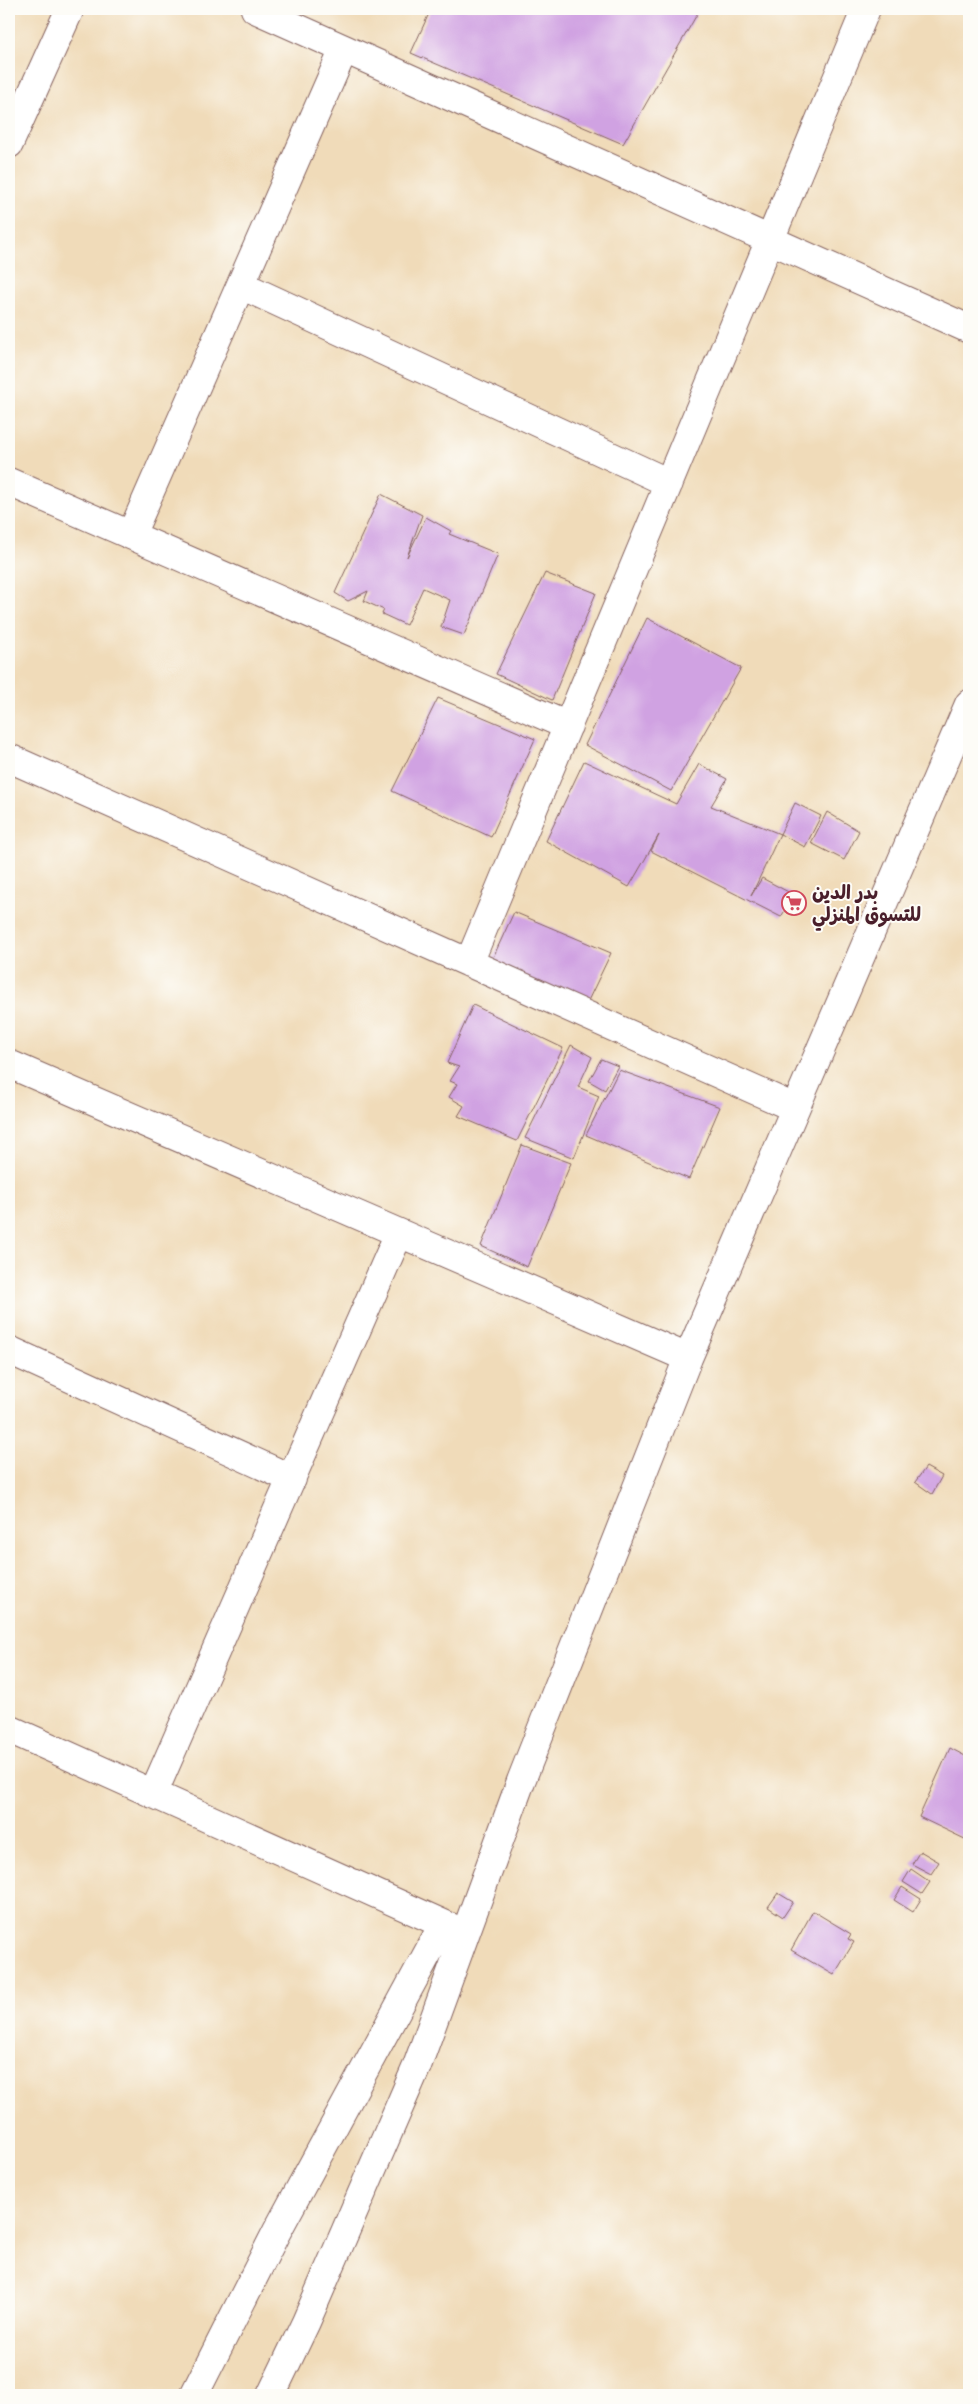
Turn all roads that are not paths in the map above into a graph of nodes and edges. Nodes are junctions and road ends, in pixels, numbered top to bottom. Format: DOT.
graph roads {
  1 [pos="70,9"];
  2 [pos="255,9"];
  3 [pos="866,9"];
  4 [pos="344,49"];
  5 [pos="9,144"];
  6 [pos="770,239"];
  7 [pos="241,285"];
  8 [pos="969,329"];
  9 [pos="9,482"];
  10 [pos="669,483"];
  11 [pos="131,535"];
  12 [pos="969,704"];
  13 [pos="568,726"];
  14 [pos="9,758"];
  15 [pos="469,963"];
  16 [pos="9,1064"];
  17 [pos="795,1108"];
  18 [pos="399,1233"];
  19 [pos="9,1350"];
  20 [pos="688,1358"];
  21 [pos="292,1479"];
  22 [pos="9,1729"];
  23 [pos="153,1794"];
  24 [pos="454,1929"];
  25 [pos="381,2039"];
  26 [pos="419,2062"];
  27 [pos="194,2395"];
  28 [pos="271,2395"];
  1 -- 5 [label="street"];
  2 -- 4 [label="street"];
  3 -- 6 [label="street"];
  4 -- 6 [label="street"];
  4 -- 7 [label="street"];
  6 -- 8 [label="street"];
  6 -- 10 [label="street"];
  7 -- 10 [label="street"];
  7 -- 11 [label="street"];
  9 -- 11 [label="street"];
  10 -- 13 [label="street"];
  11 -- 13 [label="street"];
  12 -- 17 [label="street"];
  13 -- 15 [label="street"];
  14 -- 15 [label="street"];
  15 -- 17 [label="street"];
  16 -- 18 [label="street"];
  17 -- 20 [label="street"];
  18 -- 20 [label="street"];
  18 -- 21 [label="street"];
  19 -- 21 [label="street"];
  20 -- 24 [label="street"];
  21 -- 23 [label="street"];
  22 -- 23 [label="street"];
  23 -- 24 [label="street"];
  24 -- 25 [label="street"];
  24 -- 26 [label="street"];
  25 -- 26 [label="street"];
  25 -- 27 [label="street"];
  26 -- 28 [label="street"];
}
